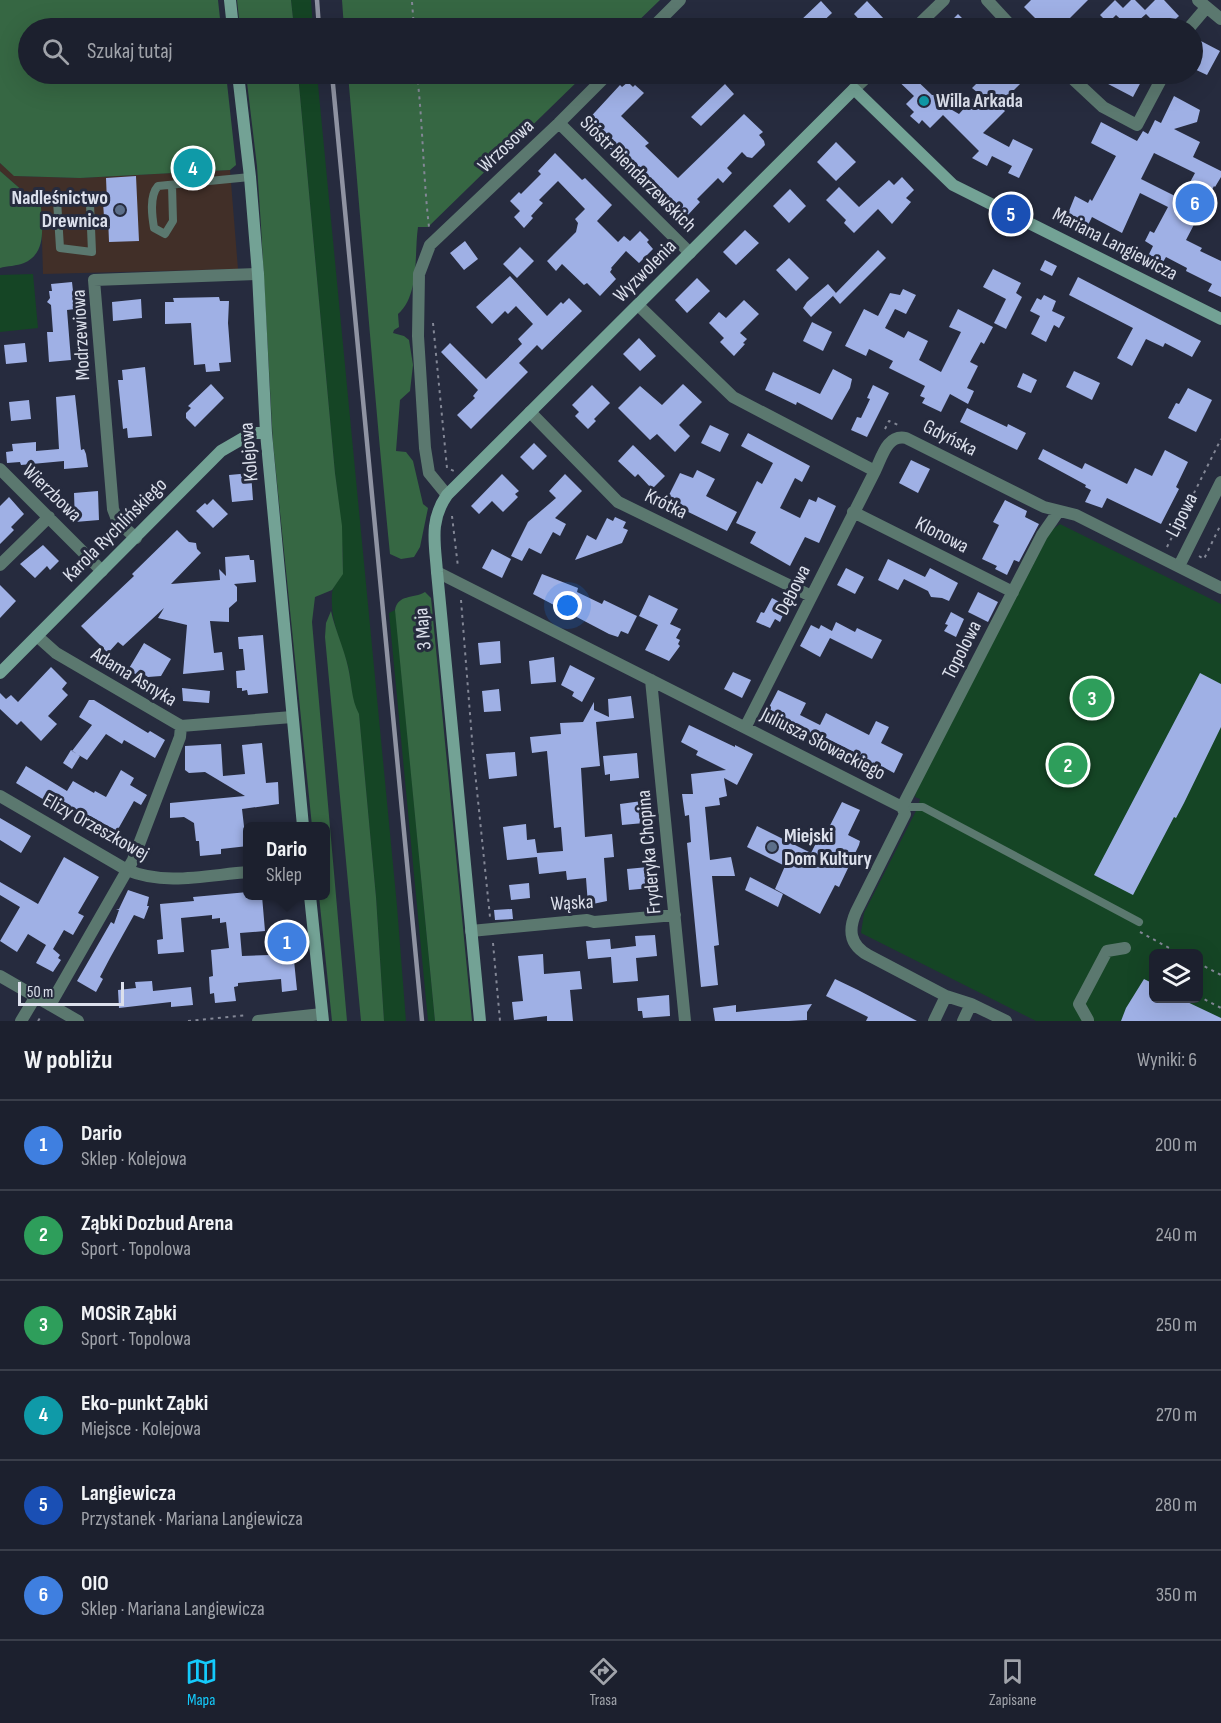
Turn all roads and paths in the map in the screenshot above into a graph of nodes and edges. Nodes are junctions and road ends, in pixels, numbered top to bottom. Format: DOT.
graph roads {
  1 [pos="230,0"];
  2 [pos="680,0"];
  3 [pos="944,0"];
  4 [pos="987,0"];
  5 [pos="412,2"];
  6 [pos="1202,4"];
  7 [pos="232,18"];
  8 [pos="413,18"];
  9 [pos="662,18"];
  10 [pos="925,18"];
  11 [pos="1004,18"];
  12 [pos="1194,18"];
  13 [pos="1221,19"];
  14 [pos="238,84"];
  15 [pos="418,84"];
  16 [pos="598,84"];
  17 [pos="859,84"];
  18 [pos="1077,84"];
  19 [pos="1159,84"];
  20 [pos="854,89"];
  21 [pos="559,123"];
  22 [pos="250,177"];
  23 [pos="172,185"];
  24 [pos="430,245"];
  25 [pos="92,252"];
  26 [pos="690,253"];
  27 [pos="258,274"];
  28 [pos="638,305"];
  29 [pos="432,314"];
  30 [pos="1221,319"];
  31 [pos="530,412"];
  32 [pos="266,433"];
  33 [pos="0,469"];
  34 [pos="458,470"];
  35 [pos="874,471"];
  36 [pos="1221,482"];
  37 [pos="447,495"];
  38 [pos="451,508"];
  39 [pos="854,512"];
  40 [pos="1058,512"];
  41 [pos="49,518"];
  42 [pos="136,538"];
  43 [pos="0,565"];
  44 [pos="1179,566"];
  45 [pos="102,571"];
  46 [pos="437,572"];
  47 [pos="459,583"];
  48 [pos="1221,588"];
  49 [pos="1013,592"];
  50 [pos="811,596"];
  51 [pos="37,636"];
  52 [pos="0,673"];
  53 [pos="651,680"];
  54 [pos="292,717"];
  55 [pos="181,726"];
  56 [pos="746,726"];
  57 [pos="0,796"];
  58 [pos="903,807"];
  59 [pos="303,822"];
  60 [pos="127,870"];
  61 [pos="243,872"];
  62 [pos="310,900"];
  63 [pos="675,915"];
  64 [pos="1137,926"];
  65 [pos="491,929"];
  66 [pos="471,931"];
  67 [pos="1125,948"];
  68 [pos="1170,949"];
  69 [pos="1203,966"];
  70 [pos="1221,975"];
  71 [pos="0,976"];
  72 [pos="36,996"];
  73 [pos="946,996"];
  74 [pos="1203,999"];
  75 [pos="971,1004"];
  76 [pos="50,1005"];
  77 [pos="1221,1008"];
  78 [pos="257,1018"];
  79 [pos="323,1018"];
  80 [pos="282,1020"];
  81 [pos="1088,1020"];
  82 [pos="21,1021"];
  83 [pos="78,1021"];
  84 [pos="188,1021"];
  85 [pos="480,1021"];
  86 [pos="500,1021"];
  87 [pos="685,1021"];
  88 [pos="934,1021"];
  89 [pos="963,1021"];
  90 [pos="1006,1021"];
  1 -- 7 [label="street"];
  2 -- 9 [label="street"];
  3 -- 10 [label="street"];
  4 -- 11 [label="street"];
  5 -- 8 [label="path"];
  6 -- 12 [label="street"];
  6 -- 13 [label="street"];
  14 -- 22 [label="street, Kolejowa"];
  15 -- 24 [label="path"];
  16 -- 21 [label="street, Wrzosowa"];
  17 -- 20 [label="street, Wyzwolenia"];
  18 -- 19 [label="street"];
  20 -- 26 [label="street, Wyzwolenia"];
  20 -- 30 [label="street, Mariana Langiewicza"];
  21 -- 24 [label="street, Wrzosowa"];
  21 -- 26 [label="street, Sióstr Biendarzewskich"];
  22 -- 23 [label="lane"];
  22 -- 27 [label="street, Kolejowa"];
  23 -- 23 [label="lane"];
  24 -- 37 [label="street"];
  25 -- 25 [label="lane"];
  26 -- 28 [label="street, Wyzwolenia"];
  27 -- 32 [label="street, Kolejowa"];
  27 -- 42 [label="street, Modrzewiowa"];
  28 -- 31 [label="street, Wyzwolenia"];
  28 -- 35 [label="street"];
  29 -- 34 [label="path"];
  31 -- 37 [label="street, Wyzwolenia"];
  31 -- 50 [label="street, Krótka"];
  32 -- 42 [label="street, Karola Rychlińskiego"];
  32 -- 54 [label="street, Kolejowa"];
  33 -- 41 [label="street, Wierzbowa"];
  35 -- 39 [label="street, Dębowa"];
  35 -- 40 [label="street, Gdyńska"];
  36 -- 44 [label="street, Lipowa"];
  37 -- 46 [label="street, 3 Maja"];
  38 -- 47 [label="path"];
  39 -- 49 [label="street, Klonowa"];
  39 -- 50 [label="street, Dębowa"];
  40 -- 44 [label="street, Gdyńska"];
  40 -- 49 [label="street, Topolowa"];
  41 -- 43 [label="street"];
  41 -- 45 [label="street, Wierzbowa"];
  42 -- 45 [label="street, Karola Rychlińskiego"];
  44 -- 48 [label="street, Gdyńska"];
  45 -- 51 [label="street, Karola Rychlińskiego"];
  46 -- 47 [label="street, Juliusza Słowackiego"];
  46 -- 66 [label="street, 3 Maja"];
  47 -- 53 [label="street, Juliusza Słowackiego"];
  47 -- 65 [label="path"];
  49 -- 58 [label="street, Topolowa"];
  50 -- 56 [label="street, Dębowa"];
  51 -- 52 [label="street, Karola Rychlińskiego"];
  51 -- 55 [label="street, Adama Asnyka"];
  53 -- 56 [label="street, Juliusza Słowackiego"];
  53 -- 63 [label="street, Fryderyka Chopina"];
  54 -- 55 [label="street, Adama Asnyka"];
  54 -- 59 [label="street, Kolejowa"];
  55 -- 60 [label="street"];
  56 -- 58 [label="street, Juliusza Słowackiego"];
  57 -- 60 [label="street, Elizy Orzeszkowej"];
  58 -- 64 [label="lane"];
  58 -- 73 [label="street"];
  60 -- 61 [label="street, Elizy Orzeszkowej"];
  60 -- 76 [label="street"];
  62 -- 79 [label="street"];
  63 -- 65 [label="street, Wąska"];
  63 -- 87 [label="street, Fryderyka Chopina"];
  64 -- 68 [label="path"];
  65 -- 66 [label="street, Wąska"];
  65 -- 86 [label="path"];
  66 -- 85 [label="street, 3 Maja"];
  67 -- 81 [label="street"];
  69 -- 70 [label="path"];
  71 -- 72 [label="street"];
  72 -- 76 [label="street"];
  72 -- 82 [label="street"];
  73 -- 75 [label="street"];
  73 -- 88 [label="street"];
  74 -- 77 [label="path"];
  75 -- 89 [label="street"];
  75 -- 90 [label="street"];
  76 -- 83 [label="street"];
  78 -- 80 [label="street"];
  78 -- 84 [label="path"];
  79 -- 80 [label="street"];
}
